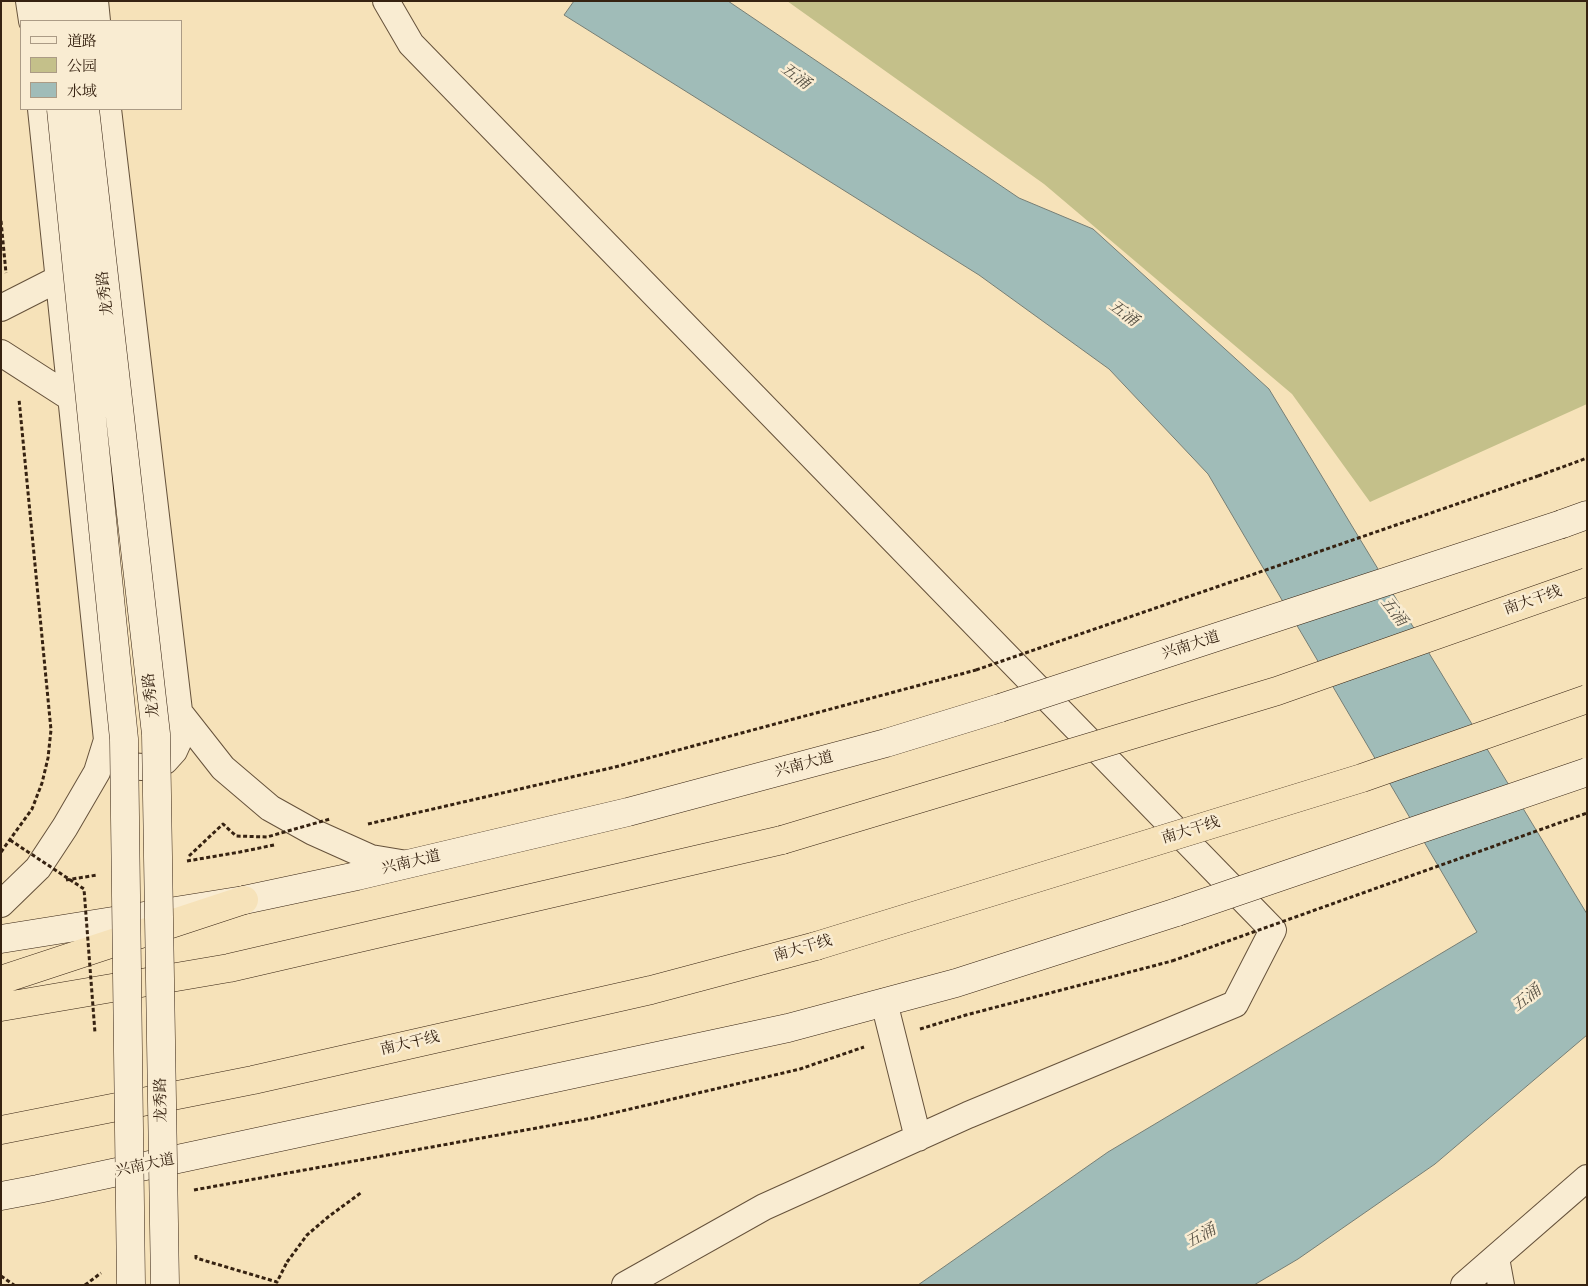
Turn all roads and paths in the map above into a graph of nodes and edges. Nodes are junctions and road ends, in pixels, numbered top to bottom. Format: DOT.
graph roads {
  1 [pos="30,1"];
  2 [pos="50,1"];
  3 [pos="72,1"];
  4 [pos="95,1"];
  5 [pos="386,1"];
  6 [pos="32,20"];
  7 [pos="52,20"];
  8 [pos="75,20"];
  9 [pos="97,20"];
  10 [pos="41,110"];
  11 [pos="61,110"];
  12 [pos="85,110"];
  13 [pos="108,110"];
  14 [pos="1,222"];
  15 [pos="58,279"];
  16 [pos="5,306"];
  17 [pos="8,357"];
  18 [pos="71,398"];
  19 [pos="1587,458"];
  20 [pos="1574,519"];
  21 [pos="1587,582"];
  22 [pos="1587,699"];
  23 [pos="179,712"];
  24 [pos="106,740"];
  25 [pos="1587,772"];
  26 [pos="1587,813"];
  27 [pos="329,825"];
  28 [pos="10,840"];
  29 [pos="276,844"];
  30 [pos="1,852"];
  31 [pos="407,864"];
  32 [pos="105,874"];
  33 [pos="10,896"];
  34 [pos="244,900"];
  35 [pos="1,940"];
  36 [pos="1,980"];
  37 [pos="884,1002"];
  38 [pos="1,1007"];
  39 [pos="95,1038"];
  40 [pos="893,1038"];
  41 [pos="1,1130"];
  42 [pos="918,1138"];
  43 [pos="1587,1178"];
  44 [pos="190,1190"];
  45 [pos="362,1192"];
  46 [pos="1,1196"];
  47 [pos="196,1248"];
  48 [pos="1496,1258"];
  49 [pos="106,1270"];
  50 [pos="1,1276"];
  51 [pos="12,1283"];
  52 [pos="85,1285"];
  53 [pos="131,1285"];
  54 [pos="165,1285"];
  55 [pos="625,1285"];
  56 [pos="1464,1285"];
  57 [pos="1501,1285"];
  1 -- 6 [label="street"];
  2 -- 7 [label="main road"];
  3 -- 8 [label="main road"];
  4 -- 9 [label="street"];
  5 -- 42 [label="street"];
  10 -- 15 [label="street"];
  11 -- 53 [label="main road, 龙秀路, bridge"];
  12 -- 54 [label="main road, 龙秀路, bridge"];
  13 -- 23 [label="street"];
  14 -- 16 [label="path"];
  15 -- 16 [label="street"];
  15 -- 18 [label="street"];
  17 -- 18 [label="street"];
  17 -- 28 [label="path"];
  18 -- 24 [label="street"];
  19 -- 27 [label="path, bridge"];
  20 -- 31 [label="main road, 兴南大道, bridge"];
  21 -- 38 [label="highway, 南大干线, bridge"];
  22 -- 41 [label="highway, 南大干线, bridge"];
  23 -- 24 [label="street"];
  23 -- 27 [label="street"];
  24 -- 33 [label="street"];
  25 -- 37 [label="main road, 兴南大道, bridge"];
  26 -- 40 [label="path, bridge"];
  27 -- 29 [label="path, bridge"];
  27 -- 31 [label="street"];
  28 -- 30 [label="path"];
  28 -- 39 [label="path, bridge"];
  31 -- 34 [label="main road, 兴南大道"];
  32 -- 33 [label="path"];
  34 -- 35 [label="main road, 兴南大道"];
  34 -- 36 [label="highway"];
  37 -- 40 [label="street"];
  37 -- 46 [label="main road, 兴南大道"];
  40 -- 42 [label="street"];
  40 -- 44 [label="path"];
  42 -- 55 [label="street"];
  43 -- 48 [label="street"];
  45 -- 47 [label="path, bridge"];
  48 -- 56 [label="street"];
  48 -- 57 [label="street"];
  49 -- 52 [label="path, bridge"];
  50 -- 51 [label="path"];
}
